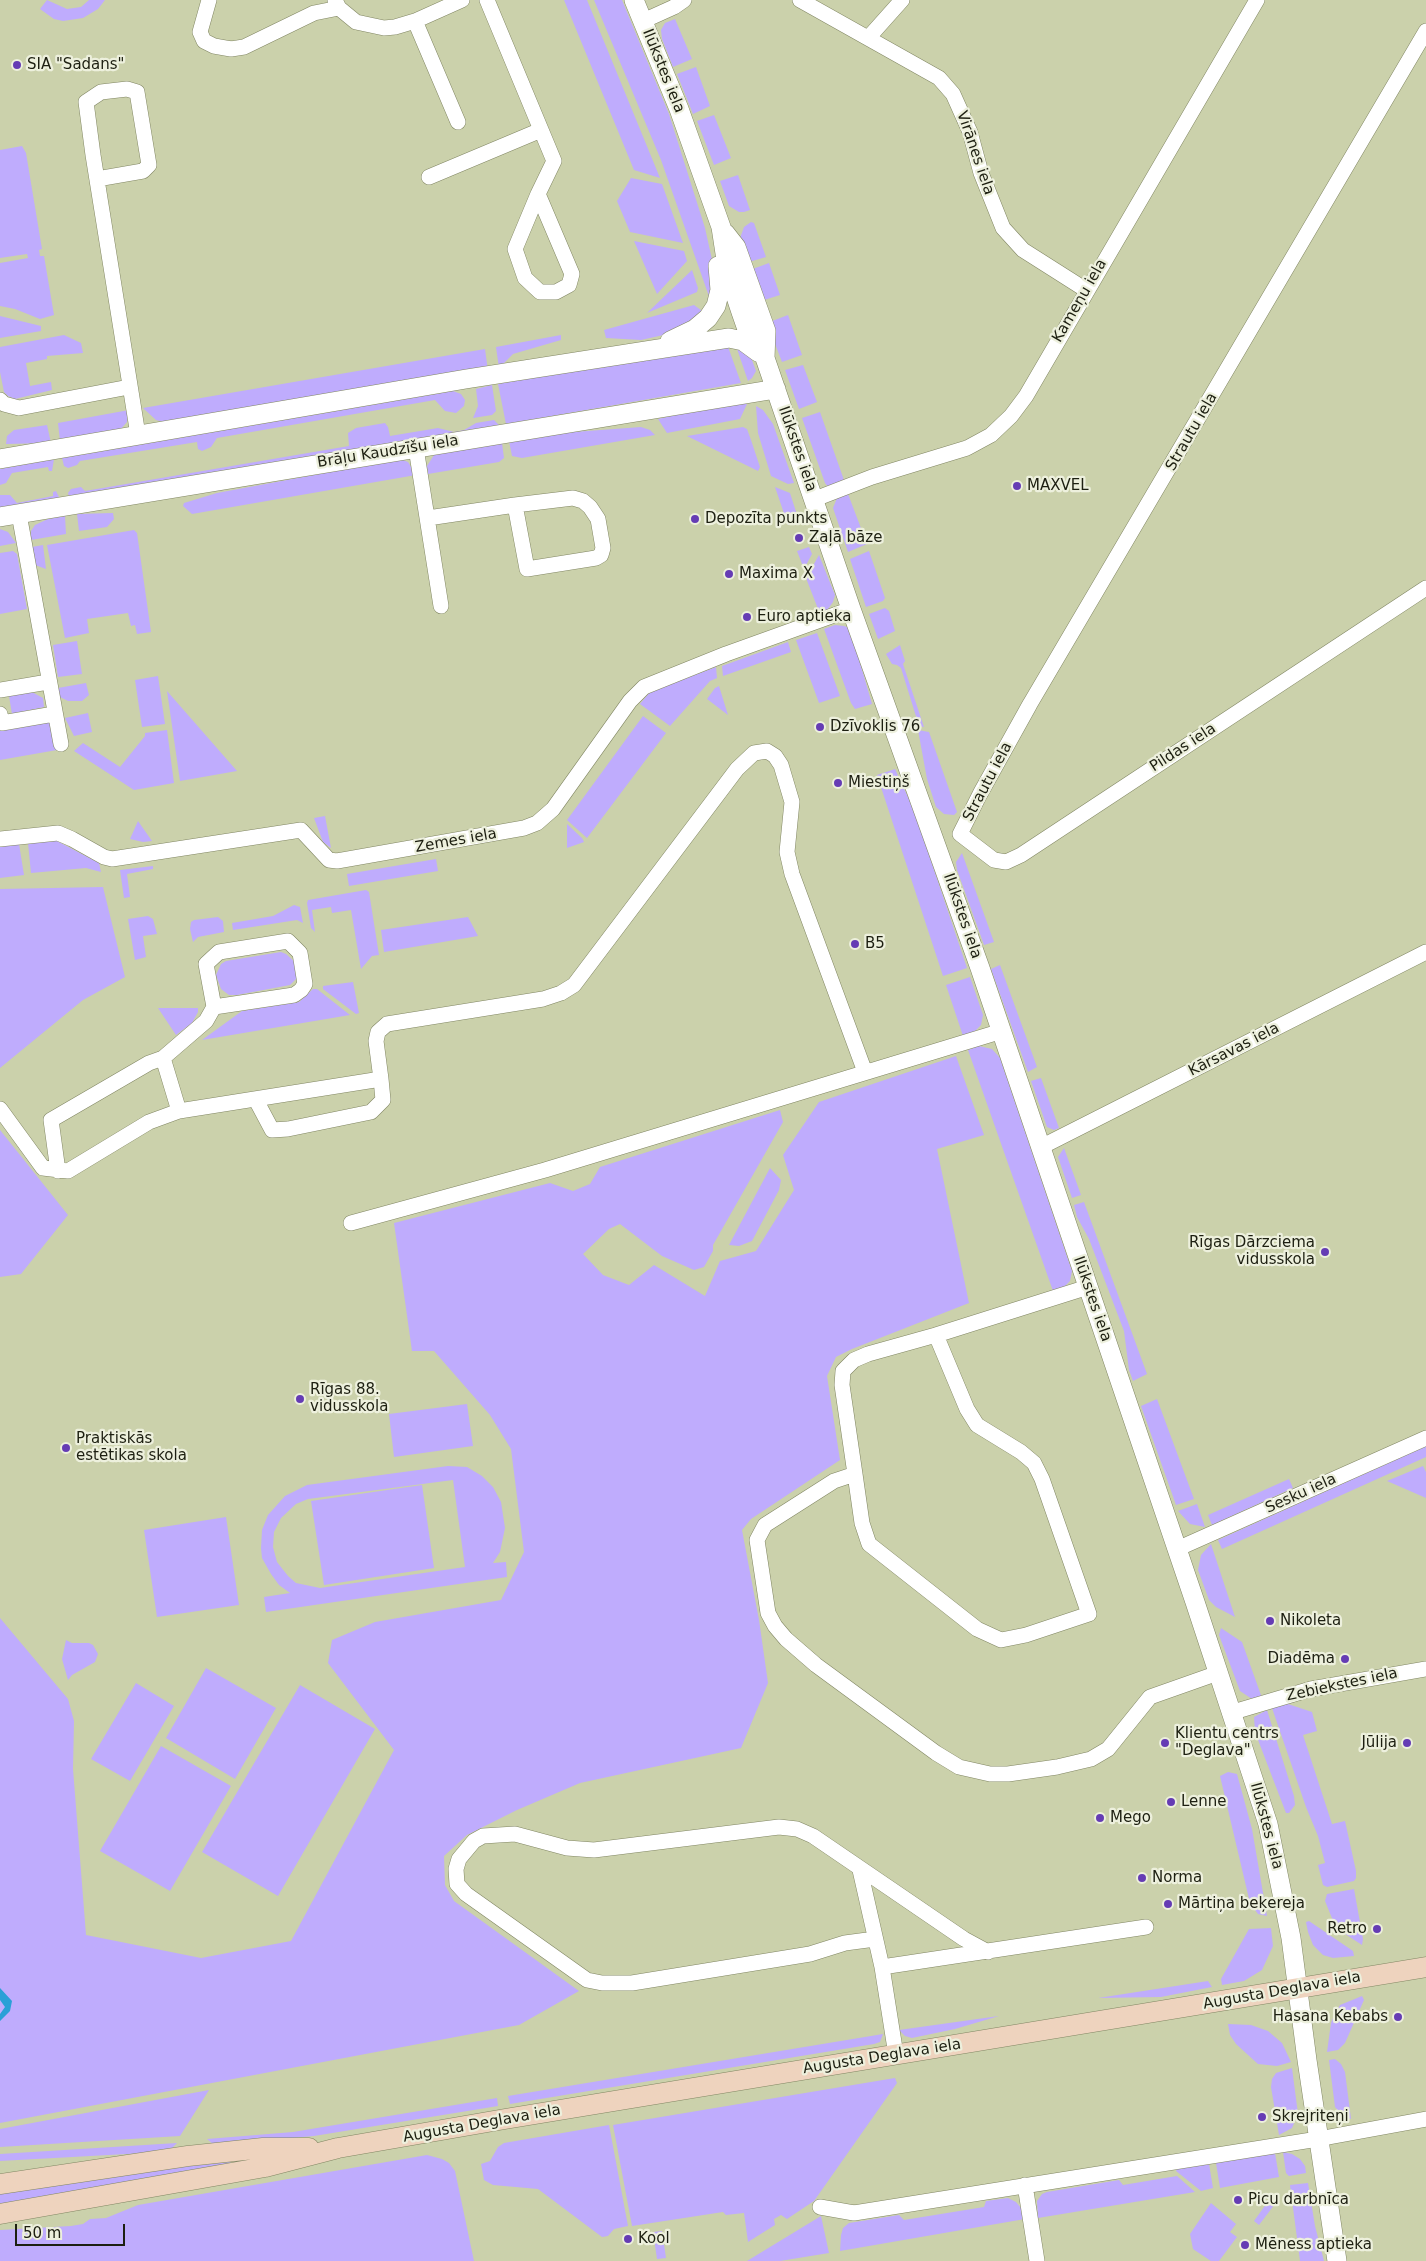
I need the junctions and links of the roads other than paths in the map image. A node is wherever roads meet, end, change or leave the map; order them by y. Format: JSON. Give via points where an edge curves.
{"nodes":[{"id":1,"x":208,"y":0,"type":"edge"},
{"id":2,"x":462,"y":0,"type":"edge"},
{"id":3,"x":487,"y":0,"type":"edge"},
{"id":4,"x":634,"y":0,"type":"edge"},
{"id":5,"x":684,"y":0,"type":"edge"},
{"id":6,"x":800,"y":0,"type":"edge"},
{"id":7,"x":902,"y":0,"type":"edge"},
{"id":8,"x":1258,"y":0,"type":"edge"},
{"id":9,"x":337,"y":4,"type":"edge"},
{"id":10,"x":415,"y":21,"type":"junction"},
{"id":11,"x":643,"y":21,"type":"junction"},
{"id":12,"x":1426,"y":31,"type":"edge"},
{"id":13,"x":869,"y":37,"type":"junction"},
{"id":14,"x":458,"y":122,"type":"dead end"},
{"id":15,"x":541,"y":130,"type":"junction"},
{"id":16,"x":429,"y":177,"type":"dead end"},
{"id":17,"x":97,"y":179,"type":"junction"},
{"id":18,"x":538,"y":194,"type":"junction"},
{"id":19,"x":721,"y":227,"type":"junction"},
{"id":20,"x":1086,"y":290,"type":"junction"},
{"id":21,"x":650,"y":349,"type":"junction"},
{"id":22,"x":765,"y":358,"type":"junction"},
{"id":23,"x":129,"y":387,"type":"junction"},
{"id":24,"x":776,"y":389,"type":"junction"},
{"id":25,"x":0,"y":400,"type":"edge"},
{"id":26,"x":138,"y":435,"type":"junction"},
{"id":27,"x":416,"y":448,"type":"junction"},
{"id":28,"x":0,"y":459,"type":"edge"},
{"id":29,"x":815,"y":499,"type":"junction"},
{"id":30,"x":515,"y":505,"type":"junction"},
{"id":31,"x":19,"y":514,"type":"junction"},
{"id":32,"x":0,"y":517,"type":"edge"},
{"id":33,"x":428,"y":518,"type":"junction"},
{"id":34,"x":1426,"y":588,"type":"edge"},
{"id":35,"x":440,"y":606,"type":"dead end"},
{"id":36,"x":852,"y":609,"type":"junction"},
{"id":37,"x":48,"y":682,"type":"junction"},
{"id":38,"x":0,"y":690,"type":"edge"},
{"id":39,"x":0,"y":714,"type":"edge"},
{"id":40,"x":54,"y":714,"type":"junction"},
{"id":41,"x":61,"y":744,"type":"dead end"},
{"id":42,"x":960,"y":834,"type":"junction"},
{"id":43,"x":0,"y":839,"type":"edge"},
{"id":44,"x":936,"y":843,"type":"junction"},
{"id":45,"x":1426,"y":952,"type":"edge"},
{"id":46,"x":214,"y":1008,"type":"junction"},
{"id":47,"x":1002,"y":1031,"type":"junction"},
{"id":48,"x":163,"y":1058,"type":"junction"},
{"id":49,"x":865,"y":1072,"type":"junction"},
{"id":50,"x":381,"y":1079,"type":"junction"},
{"id":51,"x":256,"y":1100,"type":"junction"},
{"id":52,"x":0,"y":1109,"type":"edge"},
{"id":53,"x":179,"y":1112,"type":"junction"},
{"id":54,"x":1041,"y":1147,"type":"junction"},
{"id":55,"x":58,"y":1171,"type":"junction"},
{"id":56,"x":351,"y":1223,"type":"dead end"},
{"id":57,"x":1088,"y":1287,"type":"junction"},
{"id":58,"x":936,"y":1335,"type":"junction"},
{"id":59,"x":1426,"y":1438,"type":"edge"},
{"id":60,"x":855,"y":1474,"type":"junction"},
{"id":61,"x":1177,"y":1549,"type":"junction"},
{"id":62,"x":1426,"y":1669,"type":"edge"},
{"id":63,"x":1218,"y":1674,"type":"junction"},
{"id":64,"x":1230,"y":1713,"type":"junction"},
{"id":65,"x":860,"y":1870,"type":"junction"},
{"id":66,"x":1146,"y":1927,"type":"dead end"},
{"id":67,"x":876,"y":1939,"type":"junction"},
{"id":68,"x":988,"y":1952,"type":"junction"},
{"id":69,"x":882,"y":1967,"type":"junction"},
{"id":70,"x":1426,"y":1967,"type":"edge"},
{"id":71,"x":1297,"y":1989,"type":"junction"},
{"id":72,"x":896,"y":2055,"type":"junction"},
{"id":73,"x":1426,"y":2119,"type":"edge"},
{"id":74,"x":1318,"y":2138,"type":"junction"},
{"id":75,"x":338,"y":2148,"type":"junction"},
{"id":76,"x":0,"y":2184,"type":"edge"},
{"id":77,"x":1025,"y":2185,"type":"junction"},
{"id":78,"x":820,"y":2207,"type":"dead end"},
{"id":79,"x":0,"y":2214,"type":"edge"},
{"id":80,"x":1037,"y":2261,"type":"edge"},
{"id":81,"x":1337,"y":2261,"type":"edge"}],
"edges":[{"from":1,"to":9,"type":"street","via":[[200,32],[204,41],[231,49],[244,47]]},
{"from":2,"to":10,"type":"street"},
{"from":3,"to":15,"type":"street"},
{"from":4,"to":11,"type":"street","name":"Ilūkstes iela"},
{"from":5,"to":11,"type":"street"},
{"from":6,"to":13,"type":"street","name":"Virānes iela"},
{"from":7,"to":13,"type":"street"},
{"from":8,"to":20,"type":"street","name":"Kameņu iela"},
{"from":9,"to":10,"type":"street","via":[[356,22],[368,26],[395,27]]},
{"from":10,"to":14,"type":"street"},
{"from":11,"to":19,"type":"street","name":"Ilūkstes iela","via":[[679,108]]},
{"from":12,"to":42,"type":"street","name":"Strautu iela","via":[[1030,704]]},
{"from":13,"to":20,"type":"street","name":"Virānes iela","via":[[932,73],[953,94],[970,132],[981,173],[1003,228],[1023,250]]},
{"from":15,"to":16,"type":"street"},
{"from":15,"to":18,"type":"street","via":[[554,161]]},
{"from":17,"to":17,"type":"street","via":[[86,102],[101,92],[127,89],[137,92],[149,165],[143,170]]},
{"from":17,"to":23,"type":"street"},
{"from":18,"to":18,"type":"street","via":[[515,249],[525,278],[540,292],[556,292],[569,285],[572,274]]},
{"from":19,"to":21,"type":"street","via":[[717,256],[720,290],[716,306],[695,329]]},
{"from":19,"to":22,"type":"street","name":"Ilūkstes iela","via":[[728,273],[739,307],[749,335]]},
{"from":20,"to":29,"type":"street","name":"Kameņu iela","via":[[1020,406],[991,435],[967,448],[872,477]]},
{"from":21,"to":22,"type":"street","via":[[729,338],[743,341]]},
{"from":21,"to":26,"type":"street"},
{"from":22,"to":24,"type":"street","name":"Ilūkstes iela"},
{"from":23,"to":25,"type":"street","via":[[19,408]]},
{"from":23,"to":26,"type":"street"},
{"from":24,"to":27,"type":"street","name":"Brāļu Kaudzīšu iela"},
{"from":24,"to":29,"type":"street","name":"Ilūkstes iela"},
{"from":26,"to":28,"type":"street"},
{"from":27,"to":31,"type":"street","name":"Brāļu Kaudzīšu iela"},
{"from":27,"to":33,"type":"street"},
{"from":29,"to":36,"type":"street","name":"Ilūkstes iela"},
{"from":30,"to":30,"type":"street","via":[[573,498],[583,501],[598,519],[603,548],[601,555],[527,569]]},
{"from":30,"to":33,"type":"street"},
{"from":31,"to":32,"type":"street","name":"Brāļu Kaudzīšu iela"},
{"from":31,"to":37,"type":"street"},
{"from":33,"to":35,"type":"street"},
{"from":34,"to":42,"type":"street","name":"Pildas iela","via":[[1021,856],[1006,862],[994,860]]},
{"from":36,"to":43,"type":"street","name":"Zemes iela","via":[[644,687],[553,810],[537,823],[524,828],[337,861],[329,860],[301,830],[112,859],[58,833]]},
{"from":36,"to":44,"type":"street","name":"Ilūkstes iela"},
{"from":37,"to":38,"type":"street"},
{"from":37,"to":40,"type":"street"},
{"from":39,"to":40,"type":"street","via":[[2,723]]},
{"from":40,"to":41,"type":"street"},
{"from":42,"to":44,"type":"street"},
{"from":44,"to":47,"type":"street","name":"Ilūkstes iela"},
{"from":45,"to":54,"type":"street","name":"Kārsavas iela"},
{"from":46,"to":46,"type":"street","via":[[294,995],[305,984],[300,953],[288,941],[219,952],[206,964]]},
{"from":46,"to":48,"type":"street","via":[[206,1021]]},
{"from":47,"to":49,"type":"street"},
{"from":47,"to":54,"type":"street","name":"Ilūkstes iela"},
{"from":48,"to":53,"type":"street"},
{"from":48,"to":55,"type":"street","via":[[51,1120]]},
{"from":49,"to":50,"type":"street","via":[[792,874],[787,852],[792,802],[781,765],[767,751],[754,753],[737,769],[574,985],[543,999],[388,1024],[378,1032],[376,1041]]},
{"from":49,"to":56,"type":"street","via":[[554,1168]]},
{"from":50,"to":51,"type":"street"},
{"from":50,"to":51,"type":"street","via":[[384,1100],[371,1112],[288,1129],[272,1130]]},
{"from":51,"to":53,"type":"street"},
{"from":52,"to":55,"type":"street","via":[[43,1168]]},
{"from":53,"to":55,"type":"street","via":[[149,1122],[68,1171]]},
{"from":54,"to":57,"type":"street","name":"Ilūkstes iela"},
{"from":57,"to":58,"type":"street"},
{"from":57,"to":61,"type":"street","name":"Ilūkstes iela"},
{"from":58,"to":60,"type":"street","via":[[868,1354],[854,1360],[843,1371],[842,1385]]},
{"from":58,"to":60,"type":"street","via":[[977,1425],[1034,1462],[1088,1614],[1001,1640],[977,1629],[869,1544],[862,1523]]},
{"from":59,"to":61,"type":"street","name":"Sesku iela"},
{"from":60,"to":63,"type":"street","via":[[834,1481],[765,1525],[757,1540],[768,1613],[786,1639],[816,1665],[936,1754],[959,1767],[990,1774],[1008,1774],[1091,1759],[1108,1749],[1150,1697]]},
{"from":61,"to":63,"type":"street","name":"Ilūkstes iela"},
{"from":62,"to":64,"type":"street","name":"Zebiekstes iela","via":[[1311,1688]]},
{"from":63,"to":64,"type":"street","name":"Ilūkstes iela"},
{"from":64,"to":71,"type":"street","name":"Ilūkstes iela","via":[[1268,1824],[1288,1918]]},
{"from":65,"to":67,"type":"street"},
{"from":65,"to":67,"type":"street","via":[[813,1836],[779,1827],[594,1850],[567,1848],[515,1834],[483,1836],[474,1841],[459,1859],[456,1869],[457,1884],[466,1894],[576,1973],[587,1980],[602,1983],[660,1979],[810,1954],[845,1943]]},
{"from":65,"to":68,"type":"street"},
{"from":66,"to":68,"type":"street"},
{"from":67,"to":69,"type":"street"},
{"from":68,"to":69,"type":"street"},
{"from":69,"to":72,"type":"street"},
{"from":70,"to":71,"type":"main road","name":"Augusta Deglava iela"},
{"from":71,"to":72,"type":"main road","name":"Augusta Deglava iela"},
{"from":71,"to":74,"type":"street","name":"Ilūkstes iela"},
{"from":72,"to":75,"type":"main road","name":"Augusta Deglava iela"},
{"from":73,"to":74,"type":"street"},
{"from":74,"to":77,"type":"street"},
{"from":74,"to":81,"type":"street","name":"Ilūkstes iela"},
{"from":75,"to":76,"type":"main road","name":"Augusta Deglava iela","via":[[263,2148]]},
{"from":75,"to":79,"type":"main road","name":"Augusta Deglava iela","via":[[265,2167]]},
{"from":77,"to":78,"type":"street","via":[[854,2213]]},
{"from":77,"to":80,"type":"street"}]}
